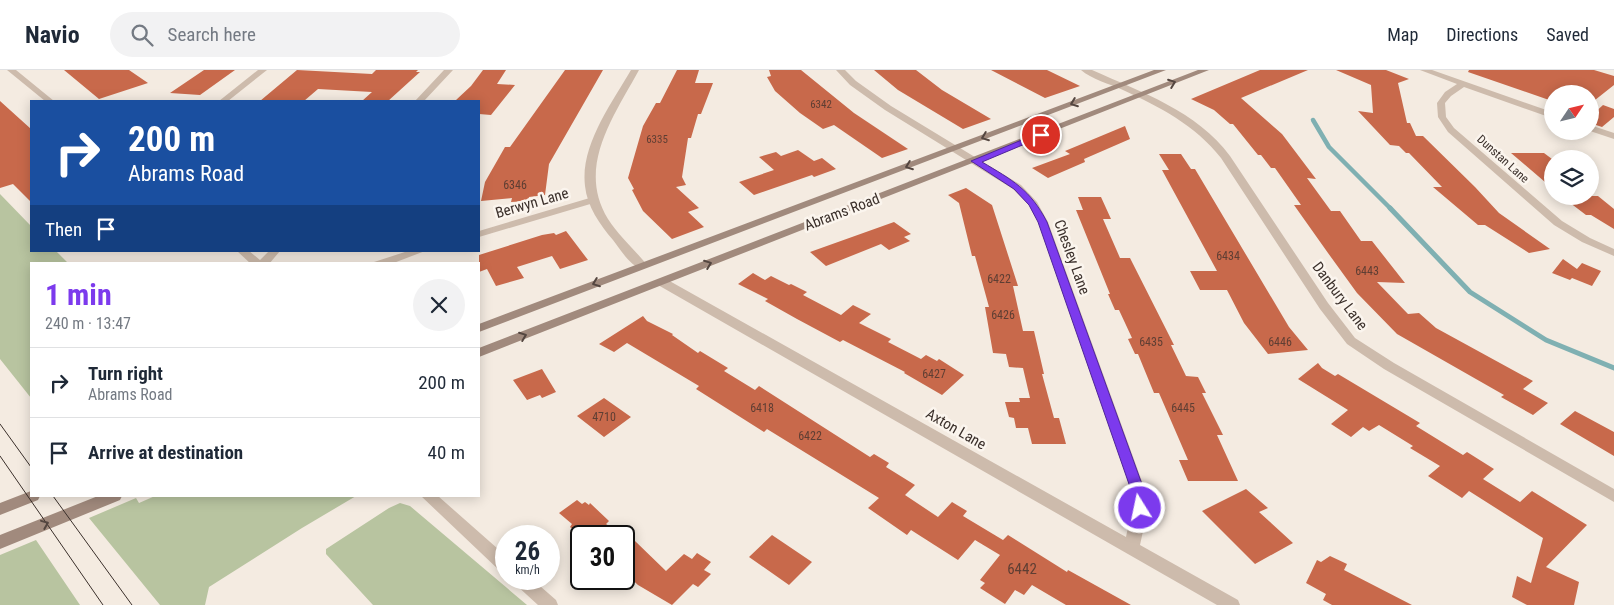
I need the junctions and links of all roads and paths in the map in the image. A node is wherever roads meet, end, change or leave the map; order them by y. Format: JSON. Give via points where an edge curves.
{"nodes":[{"id":1,"x":11,"y":70,"type":"edge"},
{"id":2,"x":263,"y":70,"type":"edge"},
{"id":3,"x":449,"y":70,"type":"edge"},
{"id":4,"x":635,"y":70,"type":"edge"},
{"id":5,"x":840,"y":70,"type":"edge"},
{"id":6,"x":1085,"y":70,"type":"edge"},
{"id":7,"x":1162,"y":70,"type":"edge"},
{"id":8,"x":1205,"y":70,"type":"edge"},
{"id":9,"x":1424,"y":70,"type":"edge"},
{"id":10,"x":1463,"y":84,"type":"junction"},
{"id":11,"x":1119,"y":86,"type":"junction"},
{"id":12,"x":1140,"y":96,"type":"junction"},
{"id":13,"x":49,"y":100,"type":"edge"},
{"id":14,"x":224,"y":100,"type":"edge"},
{"id":15,"x":420,"y":100,"type":"edge"},
{"id":16,"x":1544,"y":112,"type":"edge"},
{"id":17,"x":1599,"y":131,"type":"edge"},
{"id":18,"x":1614,"y":136,"type":"edge"},
{"id":19,"x":955,"y":148,"type":"junction"},
{"id":20,"x":975,"y":161,"type":"junction"},
{"id":21,"x":593,"y":200,"type":"junction"},
{"id":22,"x":480,"y":234,"type":"edge"},
{"id":23,"x":243,"y":252,"type":"edge"},
{"id":24,"x":275,"y":252,"type":"edge"},
{"id":25,"x":417,"y":252,"type":"edge"},
{"id":26,"x":1614,"y":253,"type":"edge"},
{"id":27,"x":256,"y":262,"type":"edge"},
{"id":28,"x":265,"y":262,"type":"edge"},
{"id":29,"x":384,"y":262,"type":"edge"},
{"id":30,"x":642,"y":266,"type":"junction"},
{"id":31,"x":662,"y":282,"type":"junction"},
{"id":32,"x":480,"y":328,"type":"edge"},
{"id":33,"x":480,"y":353,"type":"edge"},
{"id":34,"x":1614,"y":496,"type":"edge"},
{"id":35,"x":30,"y":497,"type":"edge"},
{"id":36,"x":112,"y":497,"type":"edge"},
{"id":37,"x":429,"y":497,"type":"edge"},
{"id":38,"x":0,"y":509,"type":"edge"},
{"id":39,"x":0,"y":542,"type":"edge"},
{"id":40,"x":1131,"y":548,"type":"junction"},
{"id":41,"x":495,"y":556,"type":"edge"},
{"id":42,"x":533,"y":590,"type":"edge"},
{"id":43,"x":550,"y":605,"type":"edge"},
{"id":44,"x":1232,"y":605,"type":"edge"}],
"edges":[{"from":1,"to":13,"type":"street"},
{"from":2,"to":14,"type":"street"},
{"from":3,"to":15,"type":"street"},
{"from":4,"to":21,"type":"street","via":[[599,137],[589,172]]},
{"from":5,"to":19,"type":"street","name":"Chesley Lane","via":[[870,96]]},
{"from":6,"to":11,"type":"street","name":"Danbury Lane"},
{"from":7,"to":11,"type":"main road","name":"Abrams Road"},
{"from":12,"to":8,"type":"main road","name":"Abrams Road","one_way":true},
{"from":9,"to":10,"type":"street"},
{"from":10,"to":16,"type":"street"},
{"from":10,"to":26,"type":"street","name":"Dunstan Lane","via":[[1441,103],[1442,117],[1451,130],[1558,223]]},
{"from":11,"to":12,"type":"street","name":"Danbury Lane"},
{"from":11,"to":19,"type":"main road","name":"Abrams Road","one_way":true},
{"from":12,"to":20,"type":"main road","name":"Abrams Road"},
{"from":12,"to":34,"type":"street","name":"Danbury Lane","via":[[1190,122],[1209,137],[1351,341]]},
{"from":17,"to":18,"type":"street"},
{"from":19,"to":20,"type":"street","name":"Chesley Lane"},
{"from":19,"to":30,"type":"main road","name":"Abrams Road","one_way":true},
{"from":31,"to":20,"type":"main road","name":"Abrams Road","one_way":true},
{"from":20,"to":40,"type":"street","name":"Chesley Lane","via":[[1017,187],[1034,204],[1042,222],[1137,487],[1140,508]]},
{"from":21,"to":22,"type":"street","name":"Berwyn Lane"},
{"from":21,"to":30,"type":"street","via":[[606,223]]},
{"from":23,"to":27,"type":"street"},
{"from":24,"to":28,"type":"street"},
{"from":25,"to":29,"type":"street"},
{"from":30,"to":31,"type":"main road"},
{"from":30,"to":32,"type":"main road","name":"Abrams Road","one_way":true},
{"from":33,"to":31,"type":"main road","name":"Abrams Road","one_way":true},
{"from":31,"to":40,"type":"street","name":"Axton Lane"},
{"from":35,"to":38,"type":"main road"},
{"from":39,"to":36,"type":"main road","one_way":true},
{"from":37,"to":41,"type":"street"},
{"from":40,"to":44,"type":"street","name":"Axton Lane"},
{"from":42,"to":43,"type":"street"}]}
